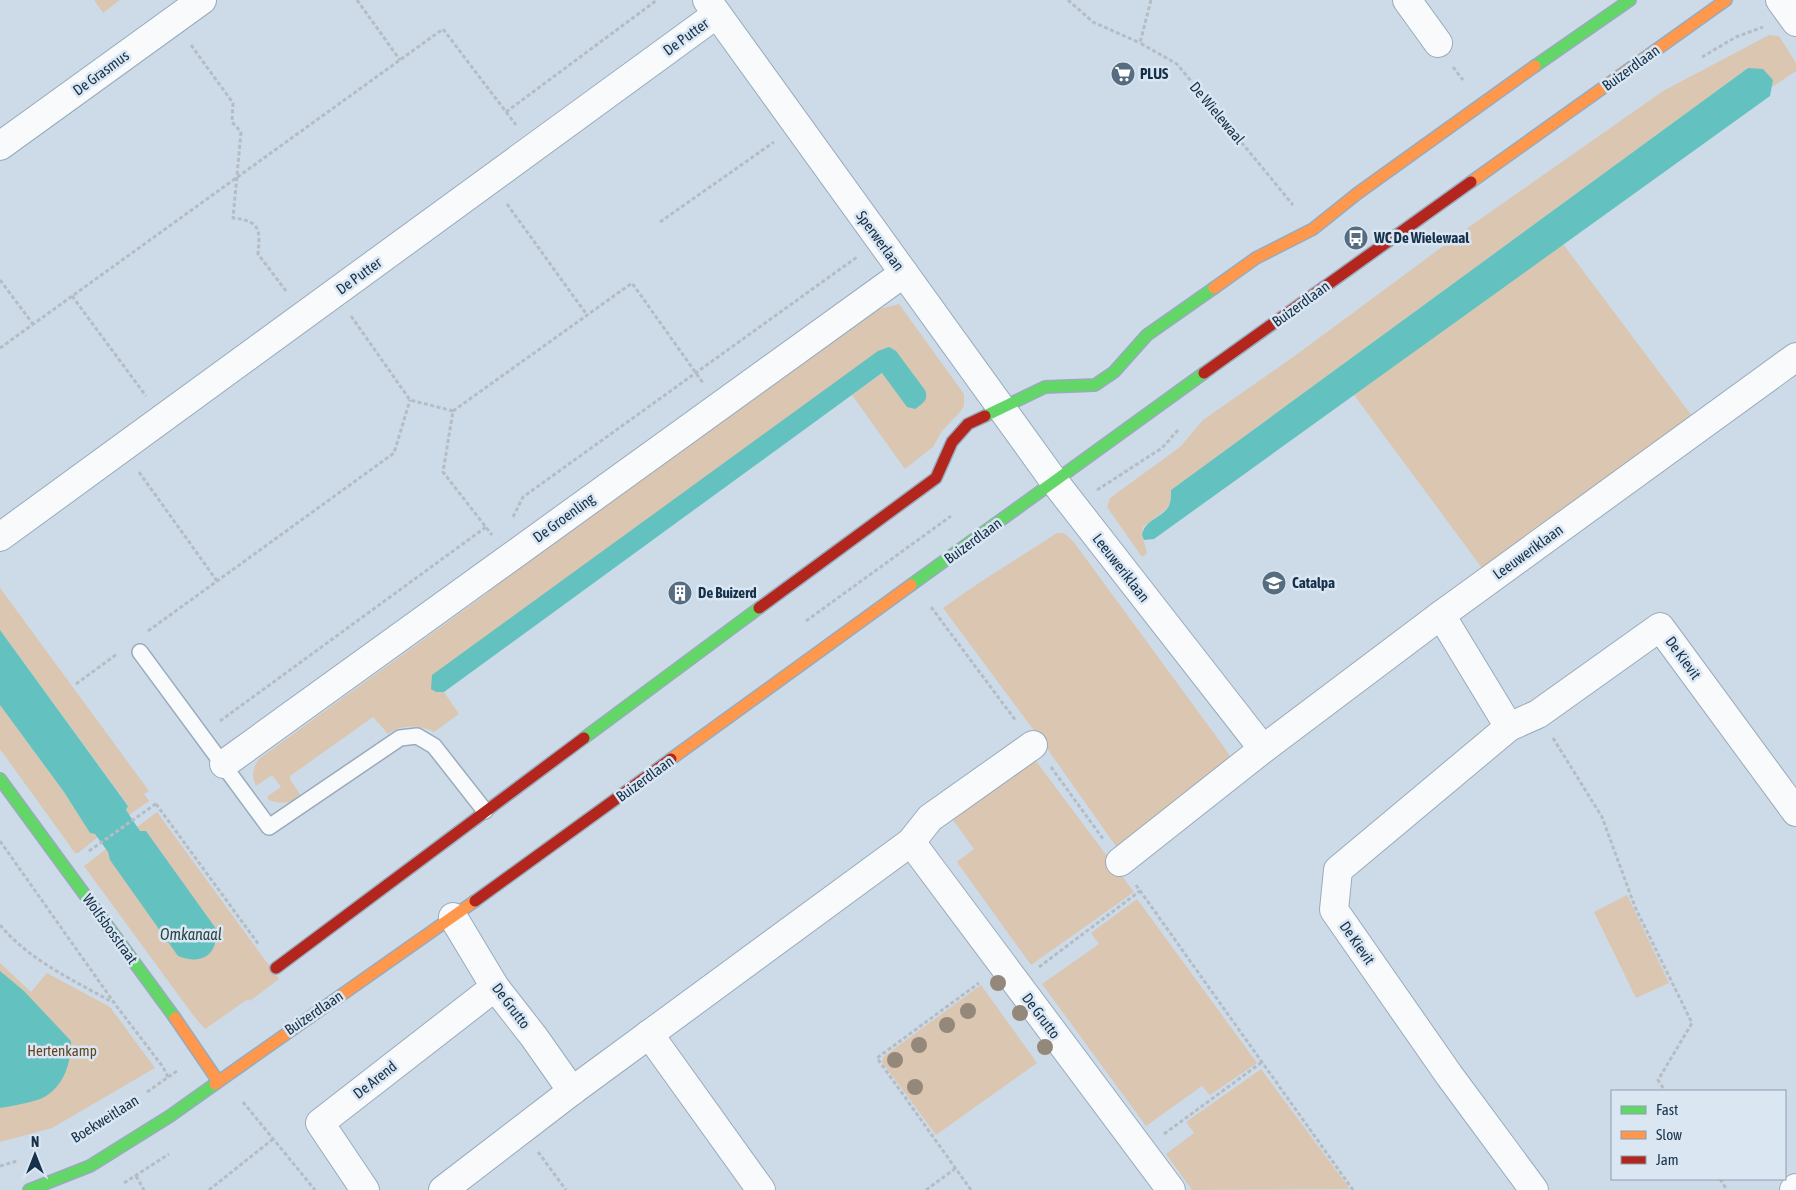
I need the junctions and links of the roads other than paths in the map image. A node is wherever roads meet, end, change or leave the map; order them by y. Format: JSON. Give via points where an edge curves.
{"nodes":[{"id":1,"x":202,"y":0,"type":"edge"},
{"id":2,"x":1407,"y":0,"type":"edge"},
{"id":3,"x":1630,"y":0,"type":"edge"},
{"id":4,"x":1726,"y":0,"type":"edge"},
{"id":5,"x":1780,"y":0,"type":"edge"},
{"id":6,"x":712,"y":7,"type":"edge"},
{"id":7,"x":1796,"y":22,"type":"edge"},
{"id":8,"x":1438,"y":43,"type":"dead end"},
{"id":9,"x":0,"y":146,"type":"edge"},
{"id":10,"x":904,"y":273,"type":"junction"},
{"id":11,"x":1796,"y":357,"type":"edge"},
{"id":12,"x":1000,"y":408,"type":"junction"},
{"id":13,"x":1054,"y":481,"type":"junction"},
{"id":14,"x":0,"y":537,"type":"edge"},
{"id":15,"x":1441,"y":615,"type":"junction"},
{"id":16,"x":140,"y":652,"type":"dead end"},
{"id":17,"x":1509,"y":727,"type":"junction"},
{"id":18,"x":1034,"y":744,"type":"road end"},
{"id":19,"x":1263,"y":749,"type":"junction"},
{"id":20,"x":224,"y":764,"type":"junction"},
{"id":21,"x":0,"y":779,"type":"edge"},
{"id":22,"x":485,"y":811,"type":"junction"},
{"id":23,"x":1796,"y":812,"type":"edge"},
{"id":24,"x":911,"y":842,"type":"junction"},
{"id":25,"x":1120,"y":862,"type":"road end"},
{"id":26,"x":454,"y":917,"type":"junction"},
{"id":27,"x":276,"y":968,"type":"road end"},
{"id":28,"x":496,"y":987,"type":"junction"},
{"id":29,"x":649,"y":1034,"type":"junction"},
{"id":30,"x":218,"y":1080,"type":"junction"},
{"id":31,"x":572,"y":1091,"type":"junction"},
{"id":32,"x":29,"y":1190,"type":"edge"},
{"id":33,"x":365,"y":1190,"type":"edge"},
{"id":34,"x":443,"y":1190,"type":"edge"},
{"id":35,"x":761,"y":1190,"type":"edge"},
{"id":36,"x":1171,"y":1190,"type":"edge"},
{"id":37,"x":1534,"y":1190,"type":"edge"}],
"edges":[{"from":1,"to":9,"type":"street","name":"De Grasmus"},
{"from":2,"to":8,"type":"street"},
{"from":3,"to":12,"type":"street","via":[[1313,229],[1256,258],[1147,335],[1114,372],[1095,385],[1045,387]]},
{"from":4,"to":13,"type":"street","name":"Buizerdlaan"},
{"from":5,"to":7,"type":"street"},
{"from":6,"to":10,"type":"street","name":"Sperwerlaan"},
{"from":6,"to":14,"type":"street","name":"De Putter","via":[[534,148]]},
{"from":10,"to":12,"type":"street","name":"Sperwerlaan"},
{"from":10,"to":20,"type":"street","name":"De Groenling","via":[[719,406],[504,551]]},
{"from":11,"to":15,"type":"street","name":"Leeuweriklaan"},
{"from":12,"to":13,"type":"street","name":"Sperwerlaan"},
{"from":12,"to":22,"type":"street","via":[[968,424],[952,442],[936,478]]},
{"from":13,"to":19,"type":"street","name":"Leeuweriklaan"},
{"from":13,"to":26,"type":"street","name":"Buizerdlaan"},
{"from":15,"to":17,"type":"street"},
{"from":15,"to":19,"type":"street","name":"Leeuweriklaan"},
{"from":16,"to":20,"type":"lane"},
{"from":17,"to":23,"type":"street","name":"De Kievit","via":[[1538,714],[1660,627]]},
{"from":17,"to":37,"type":"street","name":"De Kievit","via":[[1338,870],[1334,910]]},
{"from":18,"to":24,"type":"street","via":[[930,818]]},
{"from":19,"to":25,"type":"street","name":"Leeuweriklaan"},
{"from":20,"to":22,"type":"lane","via":[[269,827],[400,738],[417,736],[434,746]]},
{"from":21,"to":30,"type":"street","name":"Wolfsbosstraat"},
{"from":22,"to":27,"type":"street"},
{"from":24,"to":29,"type":"street"},
{"from":24,"to":36,"type":"street","name":"De Grutto"},
{"from":26,"to":28,"type":"street","name":"De Grutto"},
{"from":26,"to":30,"type":"street","name":"Buizerdlaan"},
{"from":28,"to":31,"type":"street","name":"De Grutto"},
{"from":28,"to":33,"type":"street","name":"De Arend","via":[[320,1123]]},
{"from":29,"to":31,"type":"street"},
{"from":29,"to":35,"type":"street"},
{"from":30,"to":32,"type":"street","via":[[108,1156]]},
{"from":31,"to":34,"type":"street"}]}
